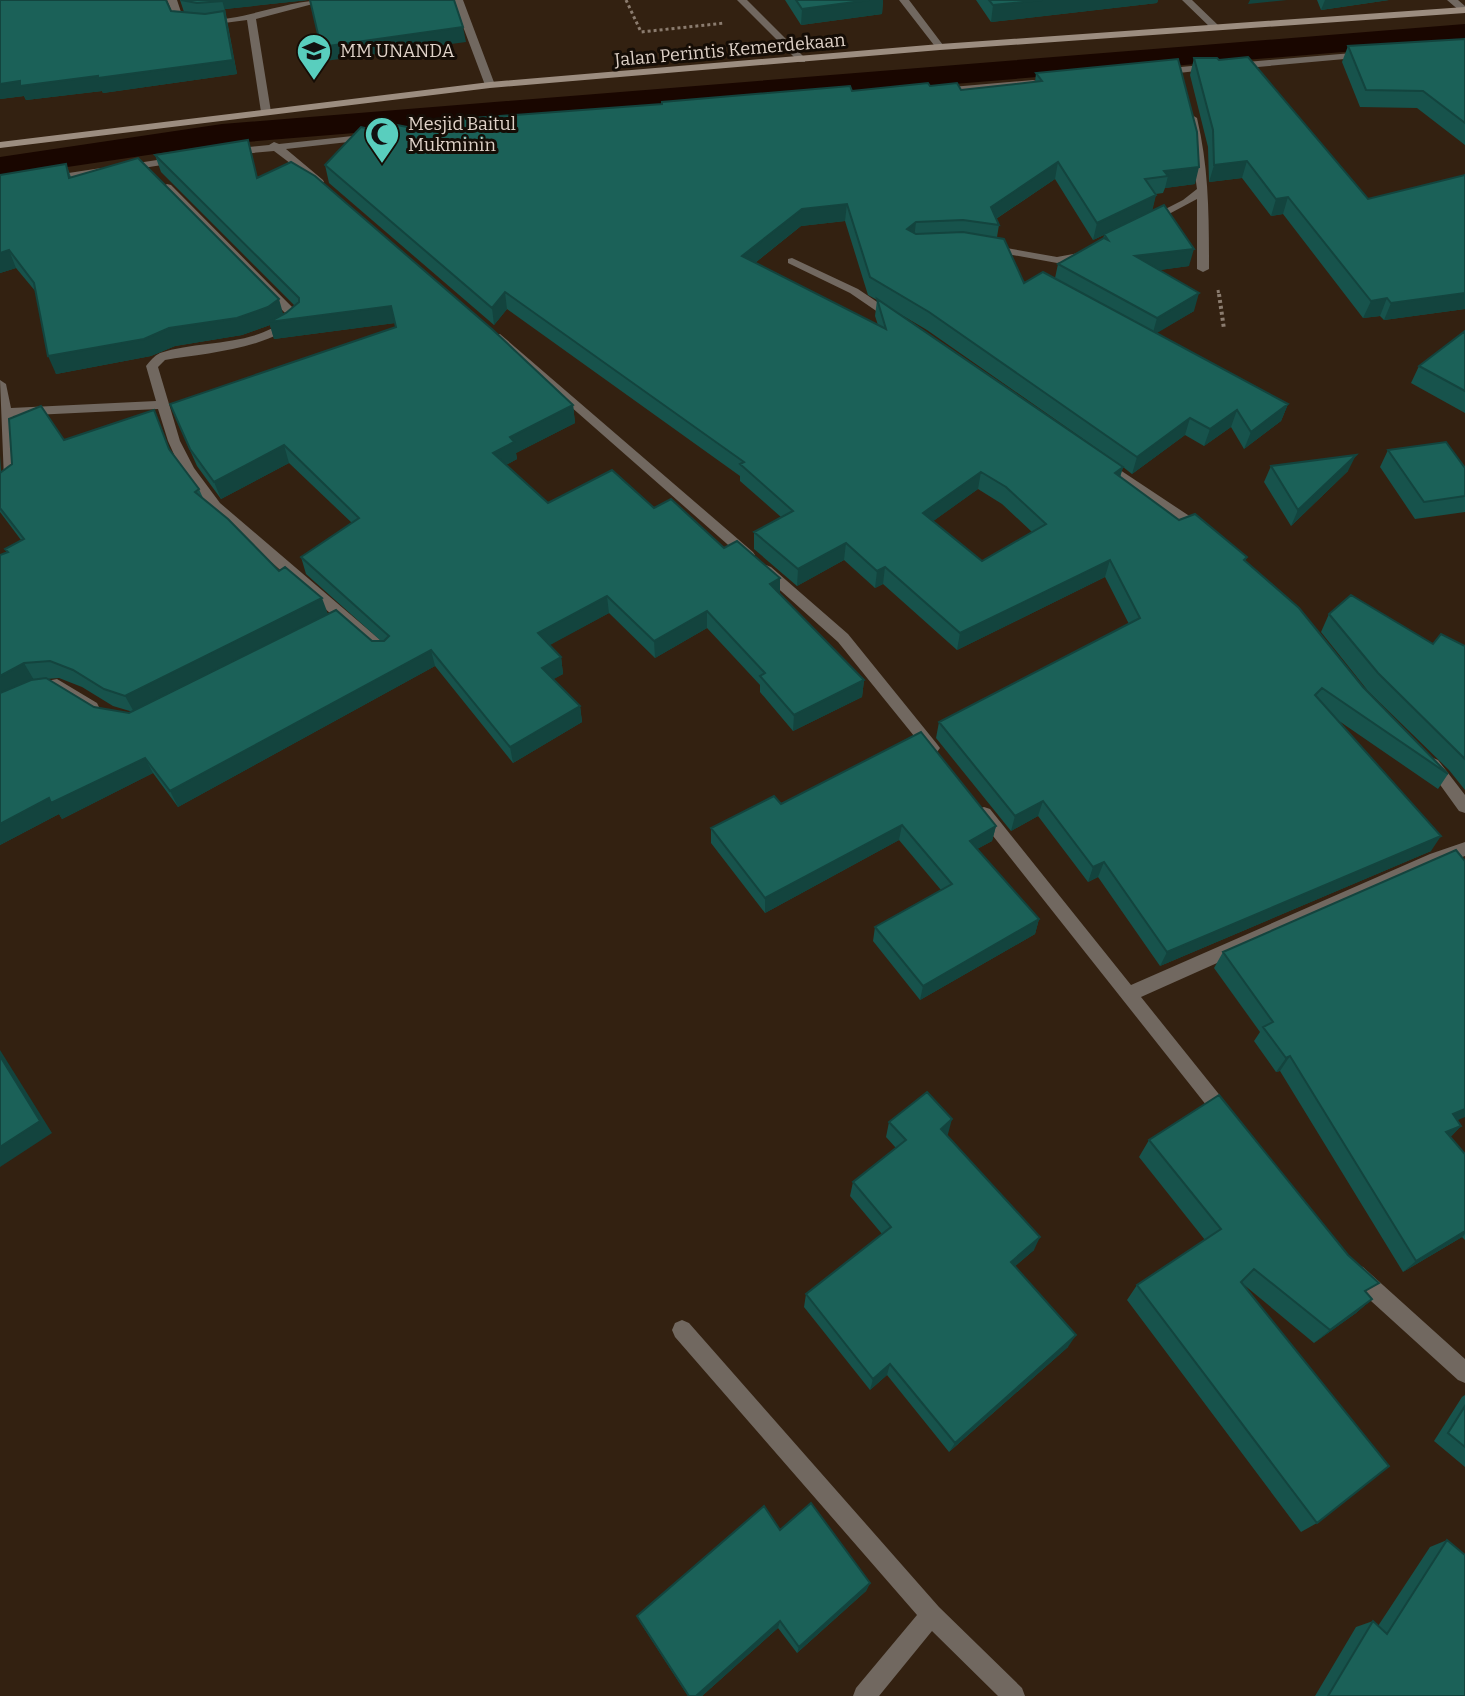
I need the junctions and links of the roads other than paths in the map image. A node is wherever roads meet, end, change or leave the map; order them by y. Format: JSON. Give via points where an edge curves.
{"nodes":[{"id":1,"x":172,"y":0,"type":"edge"},
{"id":2,"x":323,"y":0,"type":"edge"},
{"id":3,"x":458,"y":0,"type":"edge"},
{"id":4,"x":742,"y":0,"type":"edge"},
{"id":5,"x":904,"y":0,"type":"edge"},
{"id":6,"x":1187,"y":0,"type":"edge"},
{"id":7,"x":1452,"y":0,"type":"edge"},
{"id":8,"x":1465,"y":10,"type":"edge"},
{"id":9,"x":251,"y":17,"type":"junction"},
{"id":10,"x":1216,"y":28,"type":"junction"},
{"id":11,"x":940,"y":47,"type":"junction"},
{"id":12,"x":1370,"y":55,"type":"edge"},
{"id":13,"x":802,"y":60,"type":"junction"},
{"id":14,"x":1180,"y":70,"type":"junction"},
{"id":15,"x":1149,"y":73,"type":"edge"},
{"id":16,"x":1038,"y":82,"type":"edge"},
{"id":17,"x":1183,"y":82,"type":"edge"},
{"id":18,"x":490,"y":85,"type":"junction"},
{"id":19,"x":928,"y":92,"type":"edge"},
{"id":20,"x":1190,"y":107,"type":"edge"},
{"id":21,"x":266,"y":112,"type":"junction"},
{"id":22,"x":382,"y":137,"type":"edge"},
{"id":23,"x":0,"y":145,"type":"edge"},
{"id":24,"x":274,"y":145,"type":"junction"},
{"id":25,"x":217,"y":154,"type":"edge"},
{"id":26,"x":188,"y":158,"type":"edge"},
{"id":27,"x":144,"y":165,"type":"junction"},
{"id":28,"x":43,"y":180,"type":"edge"},
{"id":29,"x":1203,"y":189,"type":"junction"},
{"id":30,"x":334,"y":195,"type":"edge"},
{"id":31,"x":1138,"y":226,"type":"edge"},
{"id":32,"x":975,"y":245,"type":"edge"},
{"id":33,"x":1096,"y":248,"type":"edge"},
{"id":34,"x":1057,"y":260,"type":"junction"},
{"id":35,"x":792,"y":261,"type":"dead end"},
{"id":36,"x":1203,"y":269,"type":"road end"},
{"id":37,"x":1043,"y":273,"type":"edge"},
{"id":38,"x":903,"y":323,"type":"edge"},
{"id":39,"x":484,"y":325,"type":"edge"},
{"id":40,"x":0,"y":384,"type":"edge"},
{"id":41,"x":162,"y":405,"type":"junction"},
{"id":42,"x":6,"y":412,"type":"junction"},
{"id":43,"x":1097,"y":459,"type":"edge"},
{"id":44,"x":0,"y":490,"type":"edge"},
{"id":45,"x":1212,"y":537,"type":"edge"},
{"id":46,"x":384,"y":651,"type":"edge"},
{"id":47,"x":33,"y":691,"type":"edge"},
{"id":48,"x":106,"y":717,"type":"edge"},
{"id":49,"x":1423,"y":753,"type":"edge"},
{"id":50,"x":940,"y":758,"type":"edge"},
{"id":51,"x":978,"y":806,"type":"edge"},
{"id":52,"x":1465,"y":807,"type":"edge"},
{"id":53,"x":1465,"y":849,"type":"edge"},
{"id":54,"x":1129,"y":994,"type":"junction"},
{"id":55,"x":1235,"y":1128,"type":"edge"},
{"id":56,"x":1342,"y":1261,"type":"edge"},
{"id":57,"x":682,"y":1330,"type":"dead end"},
{"id":58,"x":1465,"y":1373,"type":"edge"},
{"id":59,"x":931,"y":1615,"type":"junction"},
{"id":60,"x":864,"y":1696,"type":"edge"},
{"id":61,"x":1014,"y":1696,"type":"edge"}],
"edges":[{"from":1,"to":9,"type":"street","via":[[182,22]]},
{"from":2,"to":9,"type":"street"},
{"from":3,"to":18,"type":"street"},
{"from":4,"to":13,"type":"street"},
{"from":5,"to":11,"type":"street"},
{"from":6,"to":10,"type":"street"},
{"from":7,"to":8,"type":"street"},
{"from":8,"to":10,"type":"main road","name":"Jalan Perintis Kemerdekaan"},
{"from":9,"to":21,"type":"street"},
{"from":10,"to":11,"type":"main road","name":"Jalan Perintis Kemerdekaan"},
{"from":11,"to":13,"type":"main road","name":"Jalan Perintis Kemerdekaan"},
{"from":12,"to":14,"type":"street"},
{"from":13,"to":18,"type":"main road","name":"Jalan Perintis Kemerdekaan"},
{"from":14,"to":15,"type":"street"},
{"from":14,"to":17,"type":"street"},
{"from":16,"to":19,"type":"street"},
{"from":18,"to":21,"type":"main road","name":"Jalan Perintis Kemerdekaan"},
{"from":20,"to":29,"type":"street"},
{"from":21,"to":23,"type":"main road","name":"Jalan Perintis Kemerdekaan"},
{"from":22,"to":24,"type":"street"},
{"from":24,"to":25,"type":"street"},
{"from":24,"to":30,"type":"street"},
{"from":26,"to":27,"type":"street"},
{"from":27,"to":28,"type":"street"},
{"from":27,"to":41,"type":"street","via":[[296,317],[261,336],[157,359],[152,366]]},
{"from":29,"to":31,"type":"street"},
{"from":29,"to":36,"type":"street"},
{"from":32,"to":34,"type":"street"},
{"from":33,"to":34,"type":"street"},
{"from":34,"to":37,"type":"street"},
{"from":35,"to":38,"type":"street","via":[[854,291]]},
{"from":39,"to":50,"type":"street","via":[[843,638]]},
{"from":40,"to":42,"type":"street"},
{"from":41,"to":42,"type":"street"},
{"from":41,"to":46,"type":"street","via":[[188,470],[215,506],[337,620]]},
{"from":42,"to":44,"type":"street","via":[[11,481]]},
{"from":43,"to":45,"type":"street"},
{"from":47,"to":48,"type":"street","via":[[57,685]]},
{"from":49,"to":52,"type":"street"},
{"from":51,"to":54,"type":"street"},
{"from":53,"to":54,"type":"street","via":[[1432,858]]},
{"from":54,"to":55,"type":"street"},
{"from":56,"to":58,"type":"street"},
{"from":57,"to":59,"type":"street"},
{"from":59,"to":60,"type":"street"},
{"from":59,"to":61,"type":"street"}]}
